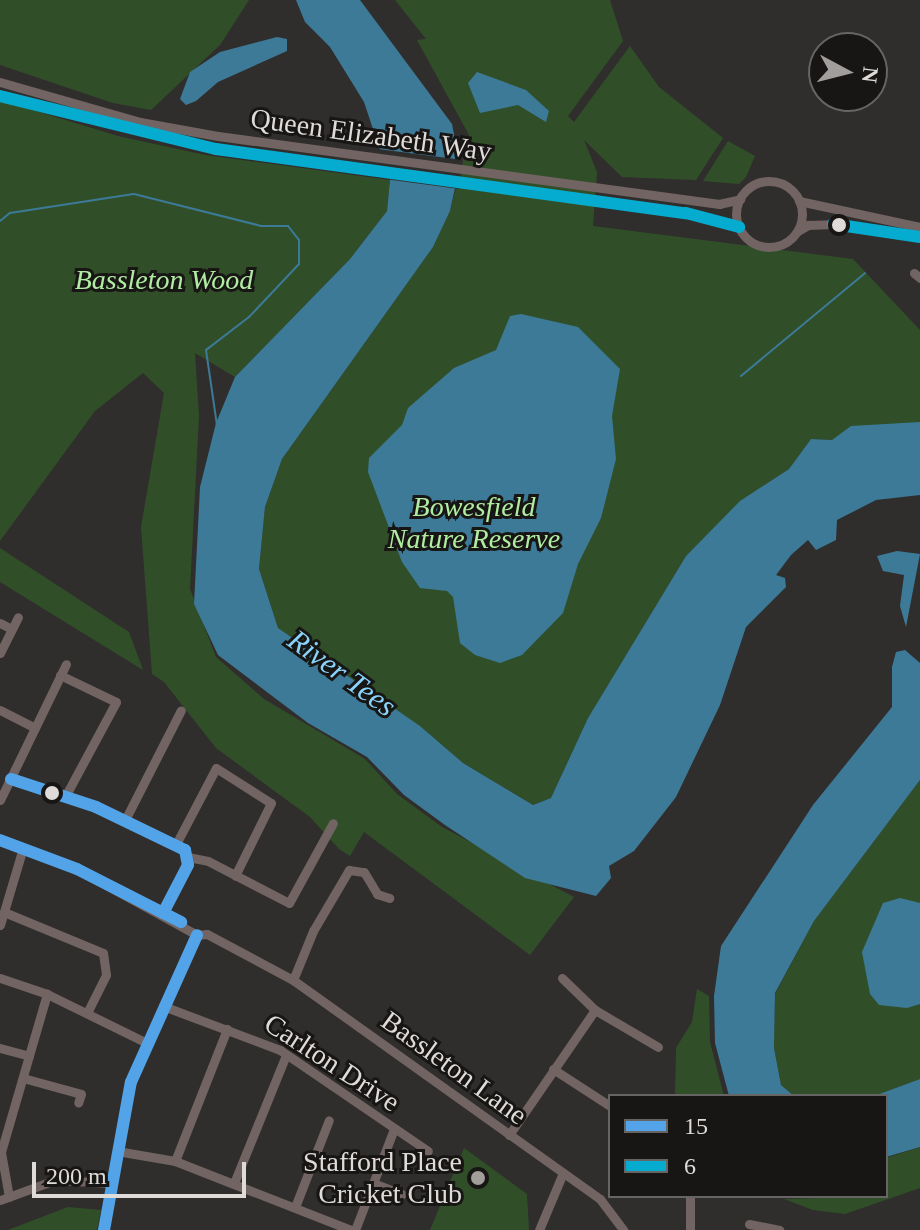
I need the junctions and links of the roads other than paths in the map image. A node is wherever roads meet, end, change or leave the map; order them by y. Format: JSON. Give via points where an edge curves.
{"nodes":[{"id":1,"x":0,"y":82,"type":"edge"},
{"id":2,"x":0,"y":96,"type":"edge"},
{"id":3,"x":740,"y":199,"type":"junction"},
{"id":4,"x":799,"y":201,"type":"junction"},
{"id":5,"x":739,"y":227,"type":"junction"},
{"id":6,"x":920,"y":227,"type":"edge"},
{"id":7,"x":796,"y":233,"type":"junction"},
{"id":8,"x":920,"y":237,"type":"edge"},
{"id":9,"x":18,"y":617,"type":"dead end"},
{"id":10,"x":0,"y":623,"type":"edge"},
{"id":11,"x":12,"y":629,"type":"junction"},
{"id":12,"x":0,"y":653,"type":"edge"},
{"id":13,"x":66,"y":664,"type":"dead end"},
{"id":14,"x":60,"y":675,"type":"junction"},
{"id":15,"x":0,"y":710,"type":"edge"},
{"id":16,"x":181,"y":710,"type":"dead end"},
{"id":17,"x":34,"y":727,"type":"junction"},
{"id":18,"x":11,"y":779,"type":"junction"},
{"id":19,"x":66,"y":795,"type":"junction"},
{"id":20,"x":0,"y":800,"type":"edge"},
{"id":21,"x":125,"y":820,"type":"junction"},
{"id":22,"x":333,"y":823,"type":"dead end"},
{"id":23,"x":0,"y":840,"type":"edge"},
{"id":24,"x":175,"y":846,"type":"junction"},
{"id":25,"x":23,"y":848,"type":"junction"},
{"id":26,"x":188,"y":857,"type":"junction"},
{"id":27,"x":235,"y":876,"type":"junction"},
{"id":28,"x":389,"y":898,"type":"dead end"},
{"id":29,"x":4,"y":912,"type":"junction"},
{"id":30,"x":163,"y":913,"type":"junction"},
{"id":31,"x":0,"y":925,"type":"edge"},
{"id":32,"x":197,"y":935,"type":"junction"},
{"id":33,"x":0,"y":978,"type":"edge"},
{"id":34,"x":562,"y":978,"type":"dead end"},
{"id":35,"x":293,"y":980,"type":"junction"},
{"id":36,"x":47,"y":994,"type":"junction"},
{"id":37,"x":163,"y":1006,"type":"junction"},
{"id":38,"x":595,"y":1010,"type":"junction"},
{"id":39,"x":87,"y":1013,"type":"junction"},
{"id":40,"x":227,"y":1029,"type":"junction"},
{"id":41,"x":145,"y":1042,"type":"junction"},
{"id":42,"x":658,"y":1047,"type":"dead end"},
{"id":43,"x":0,"y":1048,"type":"edge"},
{"id":44,"x":286,"y":1055,"type":"junction"},
{"id":45,"x":29,"y":1056,"type":"junction"},
{"id":46,"x":553,"y":1069,"type":"junction"},
{"id":47,"x":23,"y":1078,"type":"junction"},
{"id":48,"x":78,"y":1103,"type":"dead end"},
{"id":49,"x":608,"y":1105,"type":"edge"},
{"id":50,"x":329,"y":1120,"type":"dead end"},
{"id":51,"x":394,"y":1129,"type":"junction"},
{"id":52,"x":509,"y":1135,"type":"junction"},
{"id":53,"x":117,"y":1151,"type":"junction"},
{"id":54,"x":428,"y":1151,"type":"dead end"},
{"id":55,"x":175,"y":1161,"type":"junction"},
{"id":56,"x":563,"y":1173,"type":"junction"},
{"id":57,"x":111,"y":1183,"type":"junction"},
{"id":58,"x":234,"y":1183,"type":"junction"},
{"id":59,"x":373,"y":1183,"type":"junction"},
{"id":60,"x":402,"y":1194,"type":"dead end"},
{"id":61,"x":4,"y":1198,"type":"edge"},
{"id":62,"x":690,"y":1198,"type":"edge"},
{"id":63,"x":295,"y":1207,"type":"junction"},
{"id":64,"x":749,"y":1224,"type":"dead end"},
{"id":65,"x":104,"y":1230,"type":"edge"},
{"id":66,"x":353,"y":1230,"type":"edge"},
{"id":67,"x":539,"y":1230,"type":"edge"},
{"id":68,"x":623,"y":1230,"type":"edge"},
{"id":69,"x":690,"y":1230,"type":"edge"},
{"id":70,"x":779,"y":1230,"type":"edge"}],
"edges":[{"from":1,"to":3,"type":"street","name":"Queen Elizabeth Way","via":[[140,122],[356,157],[719,204]]},
{"from":2,"to":5,"type":"street","name":"Queen Elizabeth Way","via":[[139,134],[354,170],[686,213]]},
{"from":3,"to":4,"type":"street","via":[[750,188],[768,182],[786,187]]},
{"from":3,"to":5,"type":"street"},
{"from":4,"to":6,"type":"street"},
{"from":4,"to":7,"type":"street"},
{"from":5,"to":7,"type":"street","via":[[762,247],[781,245]]},
{"from":7,"to":8,"type":"street","via":[[808,225],[833,224]]},
{"from":9,"to":11,"type":"street"},
{"from":10,"to":11,"type":"street"},
{"from":11,"to":12,"type":"street"},
{"from":13,"to":14,"type":"street"},
{"from":14,"to":17,"type":"street"},
{"from":14,"to":19,"type":"street","via":[[116,702]]},
{"from":15,"to":17,"type":"street"},
{"from":16,"to":21,"type":"street"},
{"from":17,"to":18,"type":"street"},
{"from":18,"to":19,"type":"street"},
{"from":18,"to":20,"type":"street"},
{"from":19,"to":21,"type":"street"},
{"from":21,"to":24,"type":"street"},
{"from":22,"to":27,"type":"street","via":[[289,903]]},
{"from":23,"to":25,"type":"street","name":"Bassleton Lane"},
{"from":24,"to":26,"type":"street"},
{"from":24,"to":27,"type":"street","via":[[216,768],[271,803]]},
{"from":25,"to":29,"type":"street"},
{"from":25,"to":30,"type":"street","name":"Bassleton Lane"},
{"from":26,"to":27,"type":"street"},
{"from":26,"to":30,"type":"street"},
{"from":28,"to":35,"type":"street","via":[[374,898],[364,872],[349,870],[313,931]]},
{"from":29,"to":31,"type":"street"},
{"from":29,"to":39,"type":"street","via":[[103,953],[106,975]]},
{"from":30,"to":32,"type":"street","name":"Bassleton Lane"},
{"from":32,"to":35,"type":"street","name":"Bassleton Lane","via":[[207,934]]},
{"from":32,"to":37,"type":"street"},
{"from":33,"to":36,"type":"street"},
{"from":34,"to":38,"type":"street"},
{"from":35,"to":52,"type":"street","name":"Bassleton Lane"},
{"from":36,"to":39,"type":"street"},
{"from":36,"to":45,"type":"street"},
{"from":37,"to":40,"type":"street","name":"Carlton Drive"},
{"from":37,"to":41,"type":"street"},
{"from":38,"to":42,"type":"street"},
{"from":38,"to":46,"type":"street"},
{"from":39,"to":41,"type":"street"},
{"from":40,"to":44,"type":"street","name":"Carlton Drive"},
{"from":40,"to":55,"type":"street"},
{"from":41,"to":53,"type":"street"},
{"from":43,"to":45,"type":"street"},
{"from":44,"to":51,"type":"street","name":"Carlton Drive"},
{"from":44,"to":58,"type":"street"},
{"from":45,"to":47,"type":"street"},
{"from":46,"to":49,"type":"street"},
{"from":46,"to":52,"type":"street"},
{"from":47,"to":48,"type":"street","via":[[81,1094]]},
{"from":47,"to":61,"type":"street","via":[[1,1152]]},
{"from":50,"to":63,"type":"street"},
{"from":51,"to":54,"type":"street","name":"Carlton Drive"},
{"from":51,"to":59,"type":"street"},
{"from":52,"to":56,"type":"street","name":"Bassleton Lane"},
{"from":53,"to":55,"type":"street"},
{"from":53,"to":57,"type":"street"},
{"from":55,"to":58,"type":"street"},
{"from":56,"to":67,"type":"street"},
{"from":56,"to":68,"type":"street","name":"Bassleton Lane","via":[[600,1199]]},
{"from":57,"to":61,"type":"street","via":[[55,1180]]},
{"from":57,"to":65,"type":"street"},
{"from":58,"to":63,"type":"street"},
{"from":59,"to":60,"type":"street"},
{"from":59,"to":66,"type":"street"},
{"from":62,"to":69,"type":"street"},
{"from":63,"to":66,"type":"street"},
{"from":64,"to":70,"type":"street"}]}
